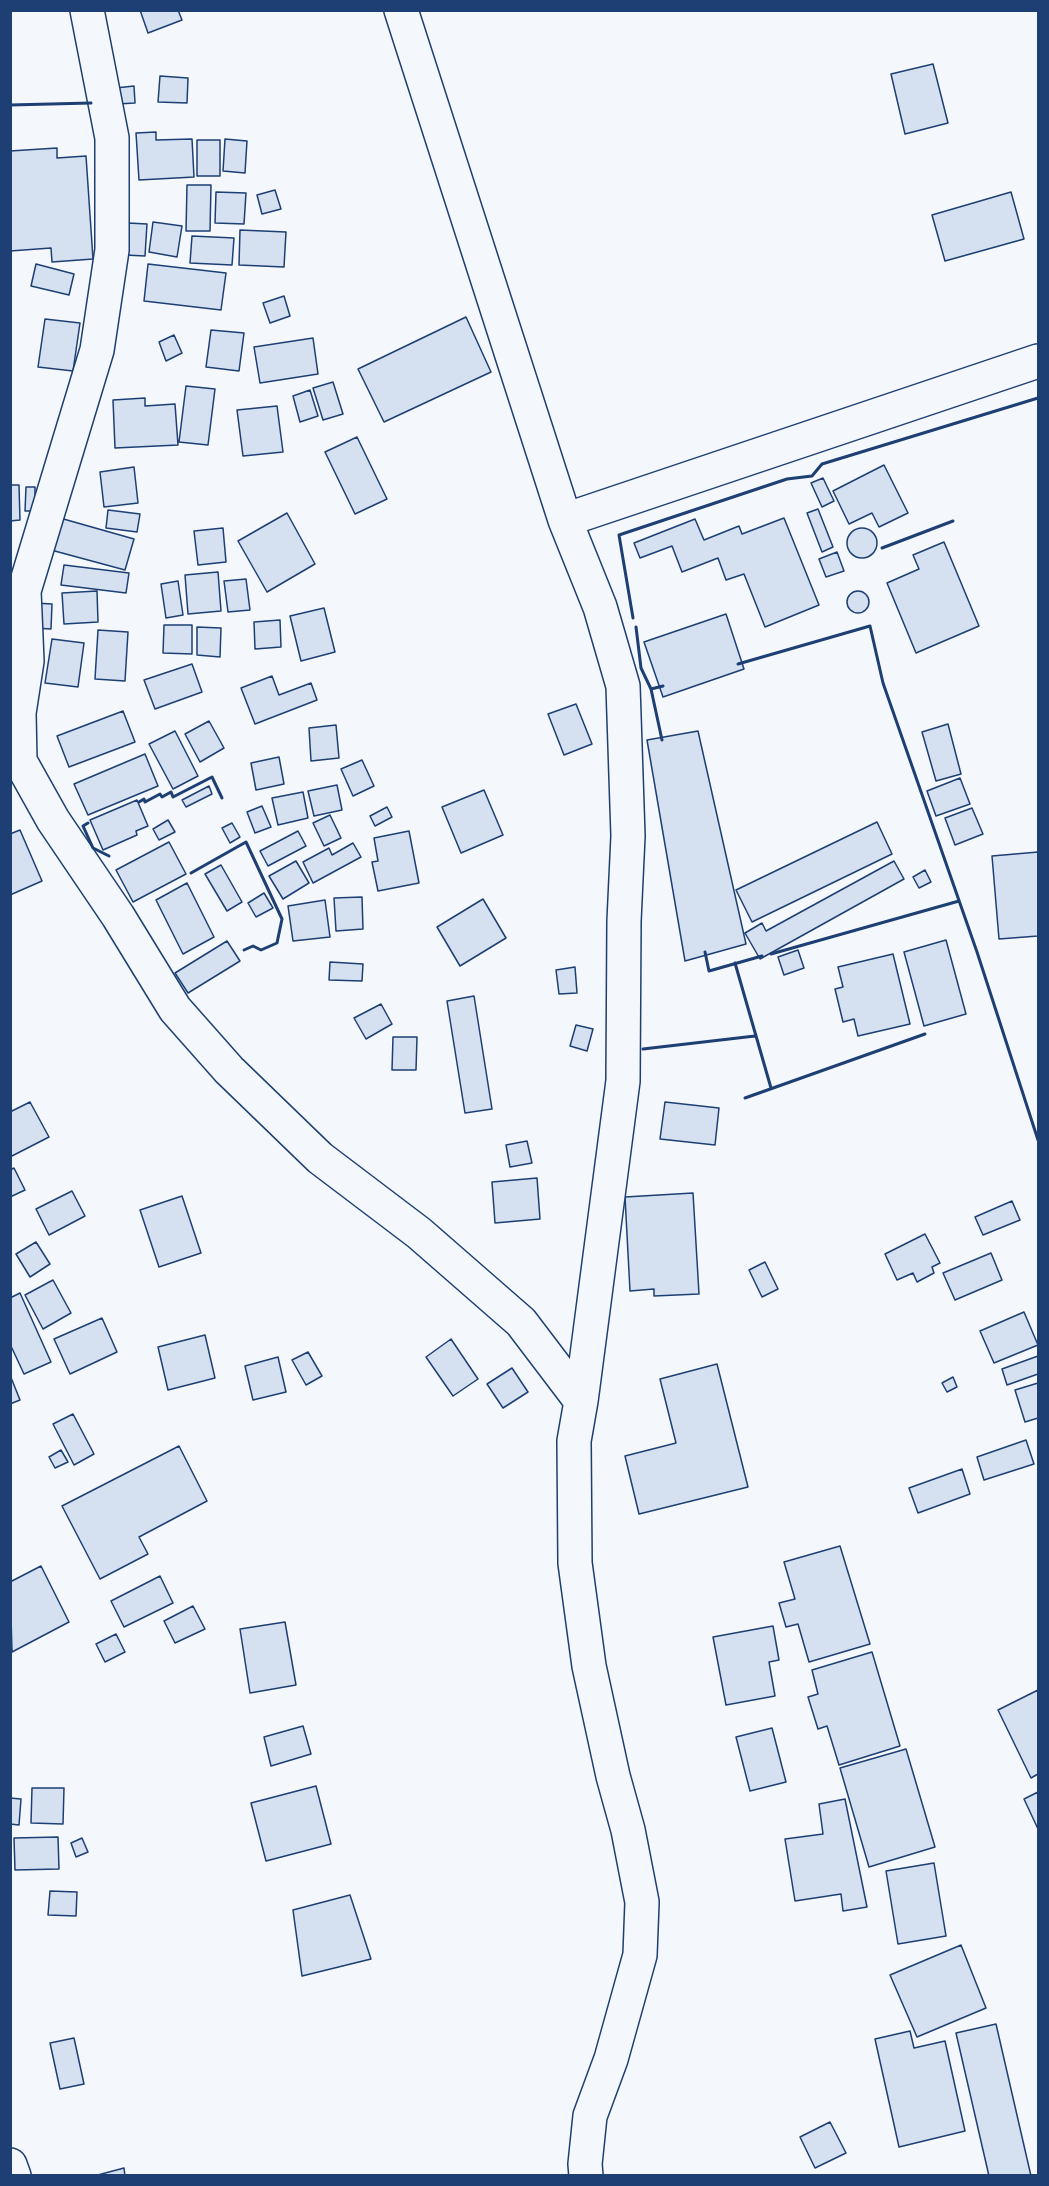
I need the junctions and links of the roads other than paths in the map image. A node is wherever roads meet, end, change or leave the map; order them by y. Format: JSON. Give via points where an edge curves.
{"nodes":[{"id":1,"x":87,"y":10,"type":"edge"},
{"id":2,"x":401,"y":10,"type":"edge"},
{"id":3,"x":1038,"y":361,"type":"edge"},
{"id":4,"x":565,"y":520,"type":"junction"},
{"id":5,"x":15,"y":762,"type":"edge"},
{"id":6,"x":582,"y":1401,"type":"junction"},
{"id":7,"x":10,"y":2164,"type":"edge"},
{"id":8,"x":14,"y":2175,"type":"edge"},
{"id":9,"x":586,"y":2175,"type":"edge"}],
"edges":[{"from":1,"to":5,"type":"street","via":[[112,138],[112,250],[97,350],[24,591],[27,661]]},
{"from":2,"to":4,"type":"street"},
{"from":3,"to":4,"type":"street"},
{"from":4,"to":6,"type":"street","via":[[600,607],[623,686],[628,836],[623,1081]]},
{"from":5,"to":6,"type":"street","via":[[175,1009],[229,1070],[320,1158],[419,1233],[521,1322]]},
{"from":6,"to":9,"type":"street","via":[[574,1441],[575,1563],[589,1666],[642,1902],[640,1955],[590,2116]]},
{"from":7,"to":8,"type":"street"}]}
